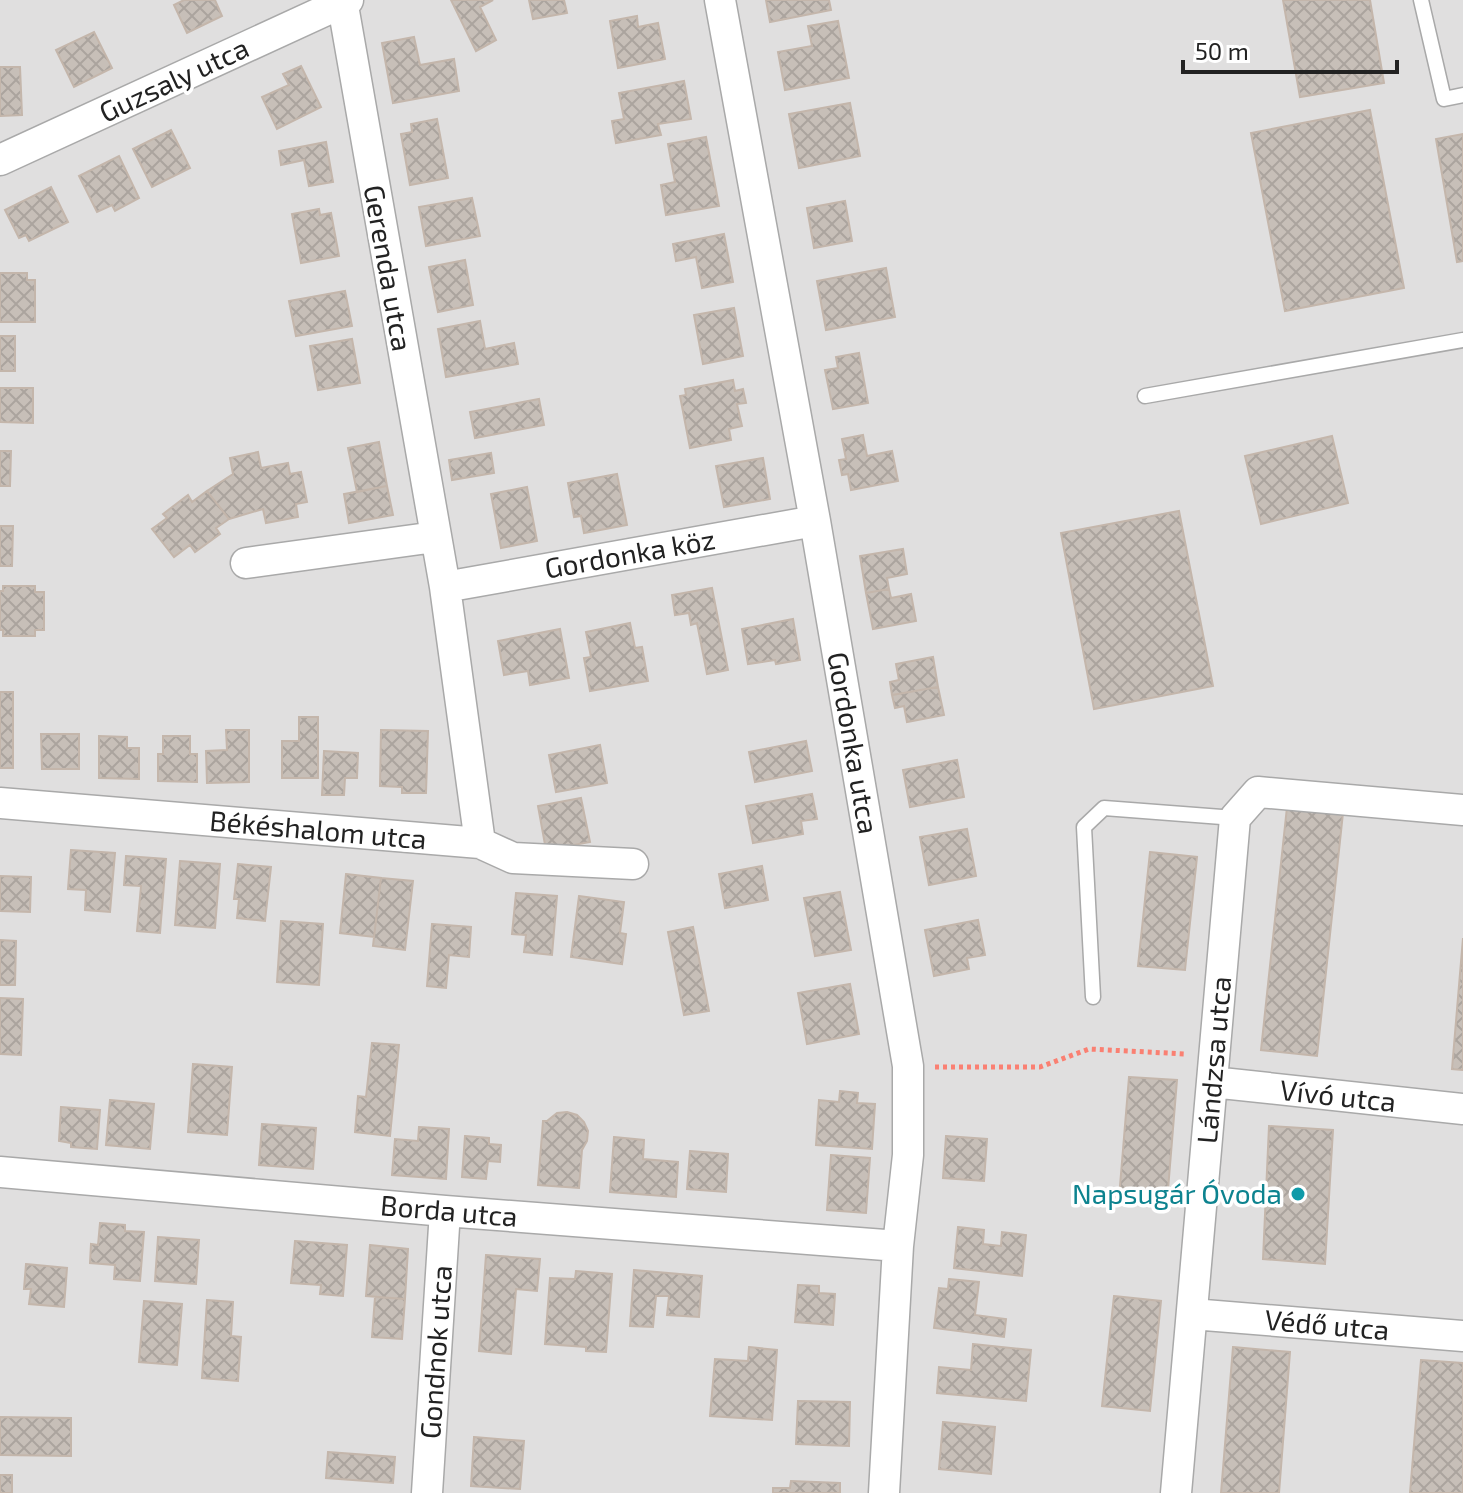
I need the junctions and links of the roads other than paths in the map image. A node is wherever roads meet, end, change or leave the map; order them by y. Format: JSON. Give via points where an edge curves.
{"nodes":[{"id":1,"x":720,"y":0,"type":"edge"},
{"id":2,"x":1421,"y":0,"type":"edge"},
{"id":3,"x":344,"y":1,"type":"edge"},
{"id":4,"x":1463,"y":95,"type":"edge"},
{"id":5,"x":0,"y":160,"type":"edge"},
{"id":6,"x":1463,"y":340,"type":"edge"},
{"id":7,"x":1145,"y":396,"type":"dead end"},
{"id":8,"x":815,"y":521,"type":"junction"},
{"id":9,"x":435,"y":537,"type":"junction"},
{"id":10,"x":246,"y":563,"type":"dead end"},
{"id":11,"x":445,"y":587,"type":"junction"},
{"id":12,"x":0,"y":803,"type":"edge"},
{"id":13,"x":1463,"y":810,"type":"edge"},
{"id":14,"x":1235,"y":818,"type":"junction"},
{"id":15,"x":480,"y":843,"type":"junction"},
{"id":16,"x":633,"y":864,"type":"dead end"},
{"id":17,"x":1093,"y":997,"type":"dead end"},
{"id":18,"x":1213,"y":1069,"type":"junction"},
{"id":19,"x":1463,"y":1109,"type":"edge"},
{"id":20,"x":0,"y":1172,"type":"edge"},
{"id":21,"x":445,"y":1211,"type":"junction"},
{"id":22,"x":898,"y":1246,"type":"junction"},
{"id":23,"x":1192,"y":1314,"type":"junction"},
{"id":24,"x":1463,"y":1336,"type":"edge"},
{"id":25,"x":427,"y":1493,"type":"edge"},
{"id":26,"x":884,"y":1493,"type":"edge"},
{"id":27,"x":1176,"y":1493,"type":"edge"}],
"edges":[{"from":1,"to":8,"type":"street","name":"Gordonka utca"},
{"from":2,"to":4,"type":"lane","via":[[1444,99]]},
{"from":3,"to":5,"type":"street","name":"Guzsaly utca"},
{"from":3,"to":9,"type":"street","name":"Gerenda utca"},
{"from":6,"to":7,"type":"lane"},
{"from":8,"to":11,"type":"street","name":"Gordonka köz"},
{"from":8,"to":22,"type":"street","name":"Gordonka utca","via":[[908,1066],[908,1155]]},
{"from":9,"to":10,"type":"street"},
{"from":9,"to":11,"type":"street","name":"Gerenda utca"},
{"from":11,"to":15,"type":"street","name":"Gerenda utca"},
{"from":12,"to":15,"type":"street","name":"Békéshalom utca"},
{"from":13,"to":14,"type":"street","via":[[1258,792]]},
{"from":14,"to":17,"type":"lane","via":[[1104,808],[1084,827]]},
{"from":14,"to":18,"type":"street","name":"Lándzsa utca"},
{"from":15,"to":16,"type":"street","name":"Békéshalom utca","via":[[513,858]]},
{"from":18,"to":19,"type":"street","name":"Vívó utca"},
{"from":18,"to":23,"type":"street","name":"Lándzsa utca"},
{"from":20,"to":21,"type":"street","name":"Borda utca"},
{"from":21,"to":22,"type":"street","name":"Borda utca"},
{"from":21,"to":25,"type":"street","name":"Gondnok utca"},
{"from":22,"to":26,"type":"street","name":"Gordonka utca"},
{"from":23,"to":24,"type":"street","name":"Védő utca"},
{"from":23,"to":27,"type":"street","name":"Lándzsa utca"}]}
